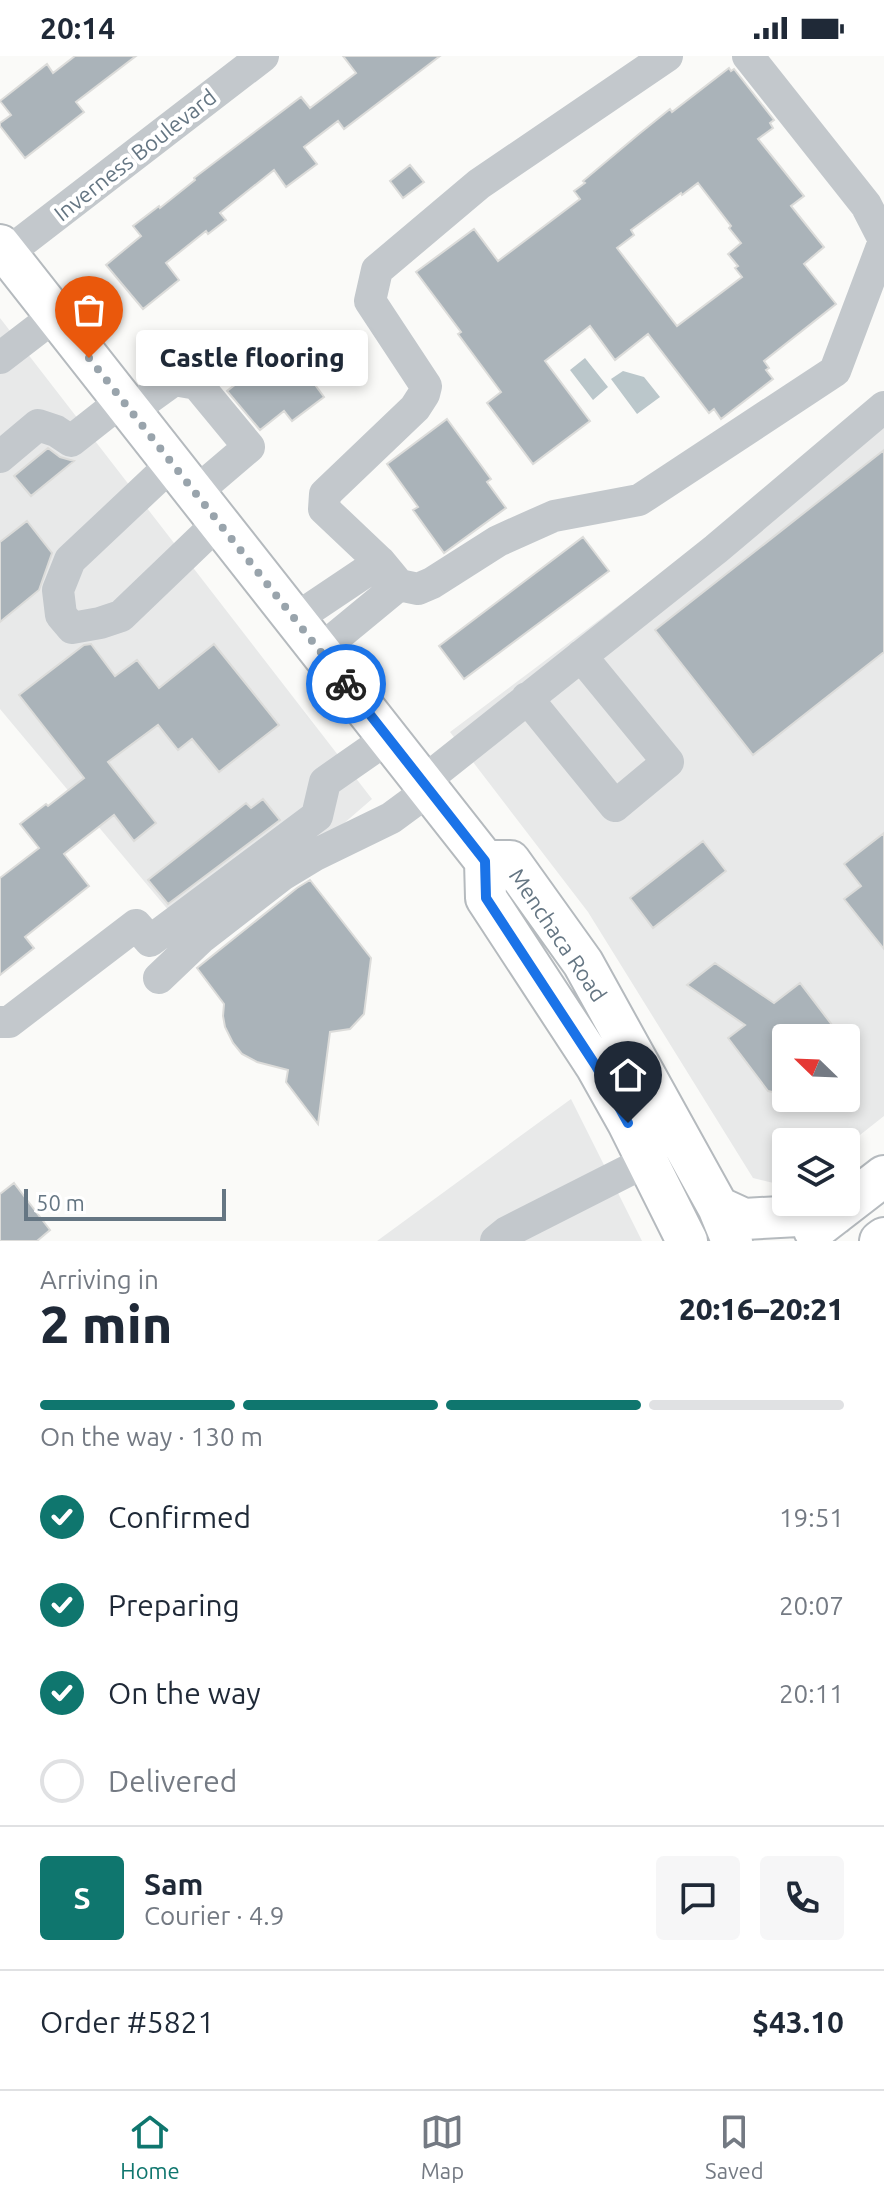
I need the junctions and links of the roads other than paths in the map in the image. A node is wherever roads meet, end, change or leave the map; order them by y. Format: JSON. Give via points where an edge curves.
{"nodes":[{"id":1,"x":263,"y":56,"type":"edge"},
{"id":2,"x":667,"y":56,"type":"edge"},
{"id":3,"x":748,"y":56,"type":"edge"},
{"id":4,"x":884,"y":240,"type":"edge"},
{"id":5,"x":3,"y":250,"type":"edge"},
{"id":6,"x":56,"y":315,"type":"junction"},
{"id":7,"x":0,"y":358,"type":"edge"},
{"id":8,"x":127,"y":406,"type":"junction"},
{"id":9,"x":884,"y":407,"type":"edge"},
{"id":10,"x":0,"y":457,"type":"edge"},
{"id":11,"x":195,"y":493,"type":"junction"},
{"id":12,"x":390,"y":573,"type":"junction"},
{"id":13,"x":295,"y":619,"type":"junction"},
{"id":14,"x":319,"y":651,"type":"junction"},
{"id":15,"x":581,"y":656,"type":"junction"},
{"id":16,"x":527,"y":698,"type":"junction"},
{"id":17,"x":388,"y":738,"type":"junction"},
{"id":18,"x":426,"y":786,"type":"junction"},
{"id":19,"x":485,"y":861,"type":"junction"},
{"id":20,"x":159,"y":978,"type":"dead end"},
{"id":21,"x":0,"y":1022,"type":"edge"},
{"id":22,"x":647,"y":1161,"type":"junction"},
{"id":23,"x":884,"y":1176,"type":"edge"},
{"id":24,"x":860,"y":1195,"type":"edge"},
{"id":25,"x":799,"y":1216,"type":"edge"},
{"id":26,"x":832,"y":1216,"type":"edge"},
{"id":27,"x":725,"y":1224,"type":"edge"},
{"id":28,"x":496,"y":1241,"type":"edge"},
{"id":29,"x":687,"y":1241,"type":"edge"},
{"id":30,"x":801,"y":1241,"type":"edge"}],
"edges":[{"from":1,"to":5,"type":"street","name":"Inverness Boulevard"},
{"from":2,"to":12,"type":"street","via":[[479,184],[377,270],[370,301],[426,386],[415,408],[325,494],[323,503]]},
{"from":3,"to":4,"type":"street","via":[[866,205]]},
{"from":4,"to":12,"type":"street","via":[[835,371],[639,500],[554,516],[498,541],[418,589]]},
{"from":5,"to":6,"type":"main road","name":"Menchaca Road"},
{"from":6,"to":7,"type":"street"},
{"from":6,"to":8,"type":"main road","name":"Menchaca Road"},
{"from":8,"to":10,"type":"street","via":[[71,441],[38,425]]},
{"from":8,"to":11,"type":"main road","name":"Menchaca Road"},
{"from":8,"to":11,"type":"street","via":[[174,380],[197,384],[249,447]]},
{"from":9,"to":15,"type":"street"},
{"from":11,"to":13,"type":"main road","name":"Menchaca Road"},
{"from":12,"to":13,"type":"street"},
{"from":12,"to":14,"type":"street"},
{"from":13,"to":14,"type":"main road","name":"Menchaca Road"},
{"from":14,"to":17,"type":"main road","name":"Menchaca Road"},
{"from":15,"to":16,"type":"street"},
{"from":15,"to":16,"type":"street","via":[[668,762],[615,806]]},
{"from":16,"to":18,"type":"street"},
{"from":17,"to":18,"type":"main road","name":"Menchaca Road"},
{"from":17,"to":21,"type":"street","via":[[325,782],[317,816],[150,941],[136,925],[9,1022]]},
{"from":18,"to":19,"type":"main road","name":"Menchaca Road"},
{"from":18,"to":20,"type":"street","via":[[391,818],[282,875]]},
{"from":19,"to":22,"type":"main road","name":"Menchaca Road","via":[[486,898],[596,1066]]},
{"from":19,"to":27,"type":"main road","name":"Menchaca Road","via":[[510,861],[583,963]]},
{"from":22,"to":28,"type":"street"},
{"from":22,"to":29,"type":"main road","name":"Menchaca Road"},
{"from":23,"to":24,"type":"main road"},
{"from":25,"to":27,"type":"main road"},
{"from":26,"to":30,"type":"main road"}]}
